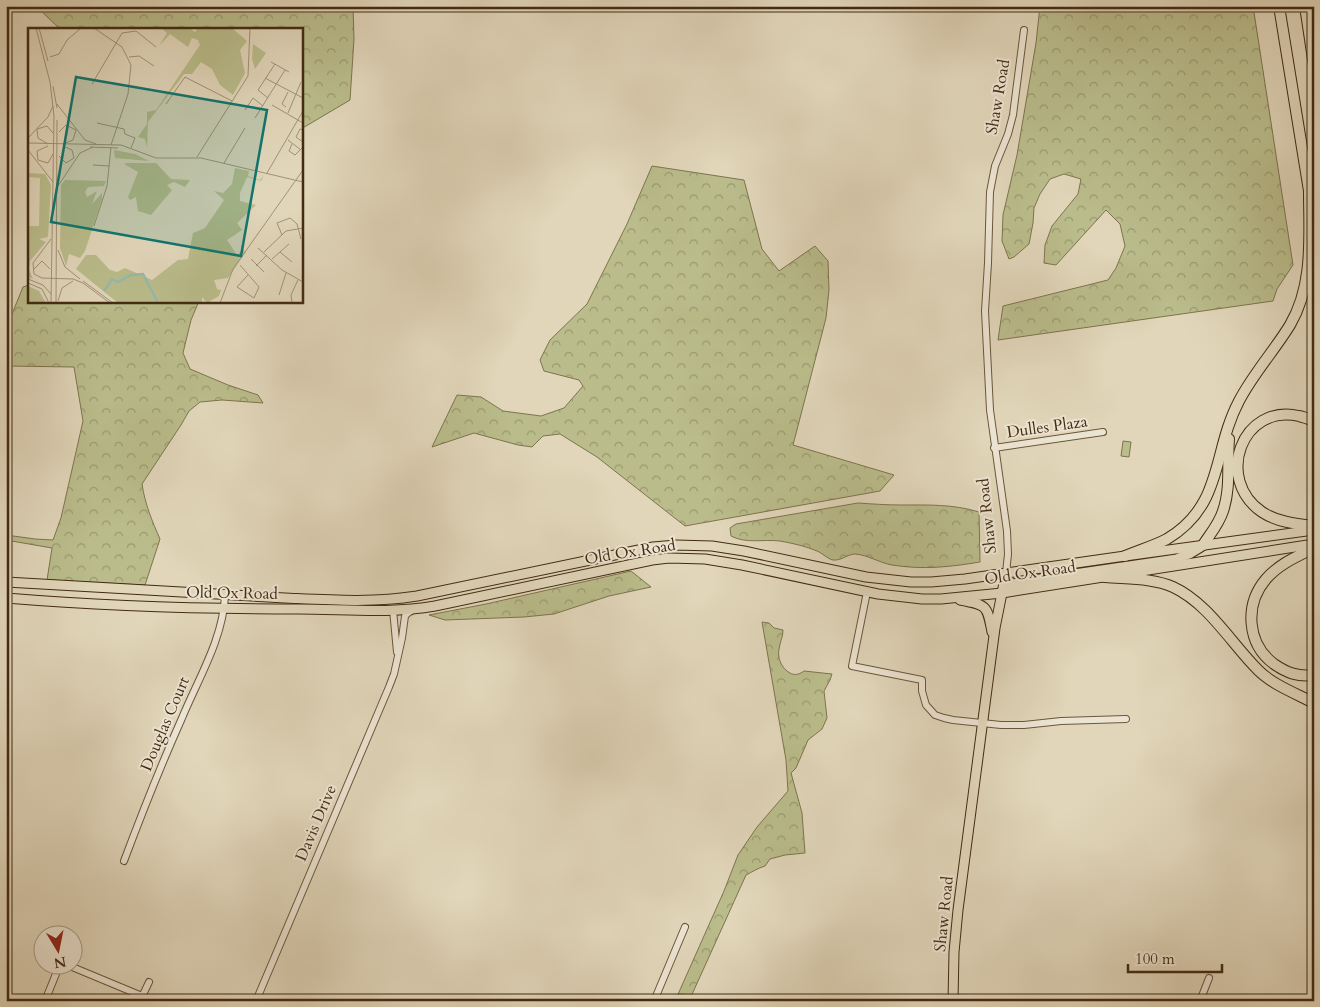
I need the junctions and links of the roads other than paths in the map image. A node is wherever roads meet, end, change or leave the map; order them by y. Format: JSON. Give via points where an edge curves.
{"nodes":[{"id":1,"x":1279,"y":6,"type":"edge"},
{"id":2,"x":1305,"y":6,"type":"edge"},
{"id":3,"x":1024,"y":30,"type":"dead end"},
{"id":4,"x":1314,"y":66,"type":"edge"},
{"id":5,"x":1308,"y":191,"type":"junction"},
{"id":6,"x":1314,"y":220,"type":"edge"},
{"id":7,"x":1231,"y":418,"type":"junction"},
{"id":8,"x":1314,"y":421,"type":"edge"},
{"id":9,"x":1102,"y":432,"type":"dead end"},
{"id":10,"x":994,"y":448,"type":"junction"},
{"id":11,"x":1314,"y":526,"type":"edge"},
{"id":12,"x":1314,"y":530,"type":"edge"},
{"id":13,"x":1314,"y":544,"type":"edge"},
{"id":14,"x":1203,"y":545,"type":"junction"},
{"id":15,"x":1314,"y":548,"type":"edge"},
{"id":16,"x":1125,"y":556,"type":"junction"},
{"id":17,"x":1006,"y":574,"type":"junction"},
{"id":18,"x":1105,"y":577,"type":"junction"},
{"id":19,"x":6,"y":582,"type":"edge"},
{"id":20,"x":867,"y":592,"type":"junction"},
{"id":21,"x":1002,"y":593,"type":"junction"},
{"id":22,"x":225,"y":596,"type":"junction"},
{"id":23,"x":410,"y":597,"type":"junction"},
{"id":24,"x":6,"y":598,"type":"edge"},
{"id":25,"x":947,"y":598,"type":"junction"},
{"id":26,"x":225,"y":609,"type":"junction"},
{"id":27,"x":416,"y":609,"type":"junction"},
{"id":28,"x":393,"y":610,"type":"junction"},
{"id":29,"x":994,"y":639,"type":"junction"},
{"id":30,"x":398,"y":656,"type":"junction"},
{"id":31,"x":1314,"y":675,"type":"edge"},
{"id":32,"x":1314,"y":703,"type":"edge"},
{"id":33,"x":1126,"y":719,"type":"dead end"},
{"id":34,"x":982,"y":723,"type":"junction"},
{"id":35,"x":124,"y":861,"type":"dead end"},
{"id":36,"x":685,"y":927,"type":"dead end"},
{"id":37,"x":82,"y":972,"type":"edge"},
{"id":38,"x":56,"y":974,"type":"edge"},
{"id":39,"x":1209,"y":978,"type":"dead end"},
{"id":40,"x":149,"y":982,"type":"dead end"},
{"id":41,"x":141,"y":998,"type":"edge"},
{"id":42,"x":45,"y":1001,"type":"edge"},
{"id":43,"x":256,"y":1001,"type":"edge"},
{"id":44,"x":654,"y":1001,"type":"edge"},
{"id":45,"x":953,"y":1001,"type":"edge"},
{"id":46,"x":1200,"y":1001,"type":"edge"}],
"edges":[{"from":1,"to":5,"type":"highway"},
{"from":2,"to":4,"type":"highway"},
{"from":3,"to":10,"type":"street","name":"Shaw Road","via":[[1013,115],[990,192],[985,311]]},
{"from":5,"to":6,"type":"highway"},
{"from":5,"to":7,"type":"highway","via":[[1310,250],[1302,295],[1290,324],[1246,388]]},
{"from":7,"to":14,"type":"highway","via":[[1223,511]]},
{"from":7,"to":16,"type":"highway","via":[[1210,489],[1194,516],[1166,539]]},
{"from":8,"to":11,"type":"highway","via":[[1299,416],[1272,417],[1249,432],[1237,458],[1240,485],[1251,503],[1280,520]]},
{"from":9,"to":10,"type":"street","name":"Dulles Plaza"},
{"from":10,"to":17,"type":"street","name":"Shaw Road","via":[[1007,531]]},
{"from":12,"to":14,"type":"main road","name":"Old Ox Road"},
{"from":13,"to":18,"type":"main road","name":"Old Ox Road"},
{"from":14,"to":16,"type":"main road","name":"Old Ox Road"},
{"from":14,"to":21,"type":"main road","via":[[1177,559],[1022,582]]},
{"from":15,"to":31,"type":"highway","via":[[1283,564],[1265,580],[1257,593],[1251,616],[1254,638],[1270,660],[1293,675]]},
{"from":16,"to":17,"type":"main road","name":"Old Ox Road"},
{"from":17,"to":21,"type":"main road","name":"Shaw Road"},
{"from":17,"to":23,"type":"main road","name":"Old Ox Road","via":[[911,582],[866,577],[744,551],[676,544]]},
{"from":18,"to":21,"type":"main road","name":"Old Ox Road"},
{"from":18,"to":32,"type":"highway","via":[[1164,583],[1174,587],[1206,611],[1259,671],[1276,684]]},
{"from":19,"to":22,"type":"main road","name":"Old Ox Road"},
{"from":20,"to":25,"type":"main road","name":"Old Ox Road","via":[[922,599]]},
{"from":20,"to":27,"type":"main road","name":"Old Ox Road","via":[[724,561],[670,558]]},
{"from":20,"to":34,"type":"street","via":[[852,666],[922,680],[926,705],[935,715]]},
{"from":21,"to":25,"type":"main road","name":"Old Ox Road"},
{"from":21,"to":29,"type":"main road","name":"Shaw Road"},
{"from":22,"to":23,"type":"main road","name":"Old Ox Road","via":[[361,600]]},
{"from":22,"to":26,"type":"street","name":"Douglas Court"},
{"from":23,"to":28,"type":"main road","via":[[400,601]]},
{"from":24,"to":26,"type":"main road","name":"Old Ox Road"},
{"from":25,"to":29,"type":"main road","via":[[983,606]]},
{"from":26,"to":28,"type":"main road","name":"Old Ox Road"},
{"from":26,"to":35,"type":"street","name":"Douglas Court","via":[[217,636]]},
{"from":27,"to":28,"type":"main road","name":"Old Ox Road"},
{"from":27,"to":30,"type":"street","name":"Davis Drive","via":[[405,616]]},
{"from":28,"to":30,"type":"street","name":"Davis Drive"},
{"from":29,"to":34,"type":"main road","name":"Shaw Road"},
{"from":30,"to":43,"type":"street","name":"Davis Drive","via":[[389,687]]},
{"from":33,"to":34,"type":"street","via":[[1024,725]]},
{"from":34,"to":45,"type":"main road","name":"Shaw Road","via":[[958,910]]},
{"from":36,"to":44,"type":"street"},
{"from":37,"to":41,"type":"street"},
{"from":38,"to":42,"type":"street"},
{"from":39,"to":46,"type":"street"},
{"from":40,"to":41,"type":"street"}]}
